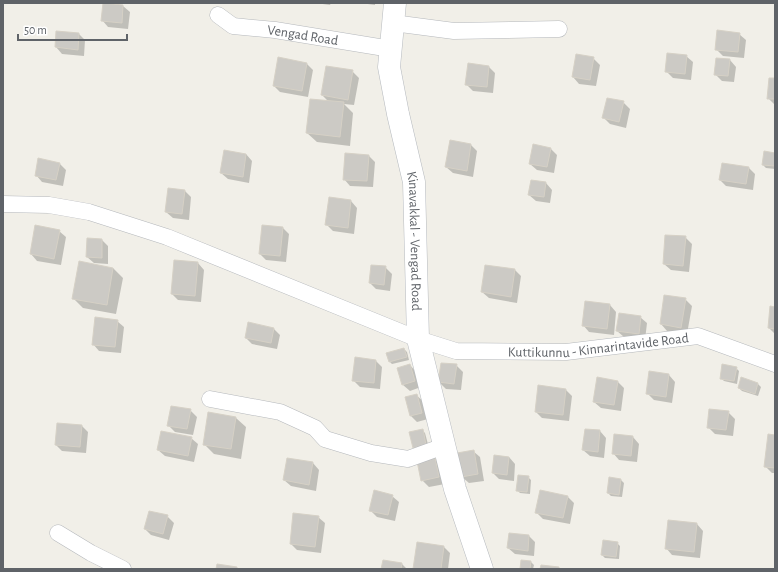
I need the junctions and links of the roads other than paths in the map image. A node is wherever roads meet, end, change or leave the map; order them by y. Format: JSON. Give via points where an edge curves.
{"nodes":[{"id":1,"x":394,"y":13,"type":"edge"},
{"id":2,"x":218,"y":15,"type":"dead end"},
{"id":3,"x":559,"y":29,"type":"dead end"},
{"id":4,"x":391,"y":50,"type":"junction"},
{"id":5,"x":3,"y":204,"type":"edge"},
{"id":6,"x":418,"y":339,"type":"junction"},
{"id":7,"x":775,"y":364,"type":"edge"},
{"id":8,"x":210,"y":398,"type":"dead end"},
{"id":9,"x":444,"y":446,"type":"junction"},
{"id":10,"x":58,"y":532,"type":"dead end"},
{"id":11,"x":123,"y":569,"type":"edge"},
{"id":12,"x":482,"y":569,"type":"edge"}],
"edges":[{"from":1,"to":3,"type":"street","via":[[454,31]]},
{"from":1,"to":4,"type":"main road","name":"Kinavakkal - Vengad Road"},
{"from":2,"to":4,"type":"street","name":"Vengad Road","via":[[233,26],[275,30]]},
{"from":4,"to":6,"type":"main road","name":"Kinavakkal - Vengad Road","via":[[390,67],[398,114],[414,182]]},
{"from":5,"to":6,"type":"street","name":"Kuttikunnu - Kinnarintavide Road","via":[[49,205],[89,212],[167,237]]},
{"from":6,"to":7,"type":"street","name":"Kuttikunnu - Kinnarintavide Road","via":[[456,351],[566,352],[698,336]]},
{"from":6,"to":9,"type":"main road","name":"Kinavakkal - Vengad Road"},
{"from":8,"to":9,"type":"street","via":[[280,412],[315,428],[326,439],[371,453],[408,459]]},
{"from":9,"to":12,"type":"main road","name":"Kinavakkal - Vengad Road","via":[[455,490]]},
{"from":10,"to":11,"type":"street","via":[[90,553]]}]}
